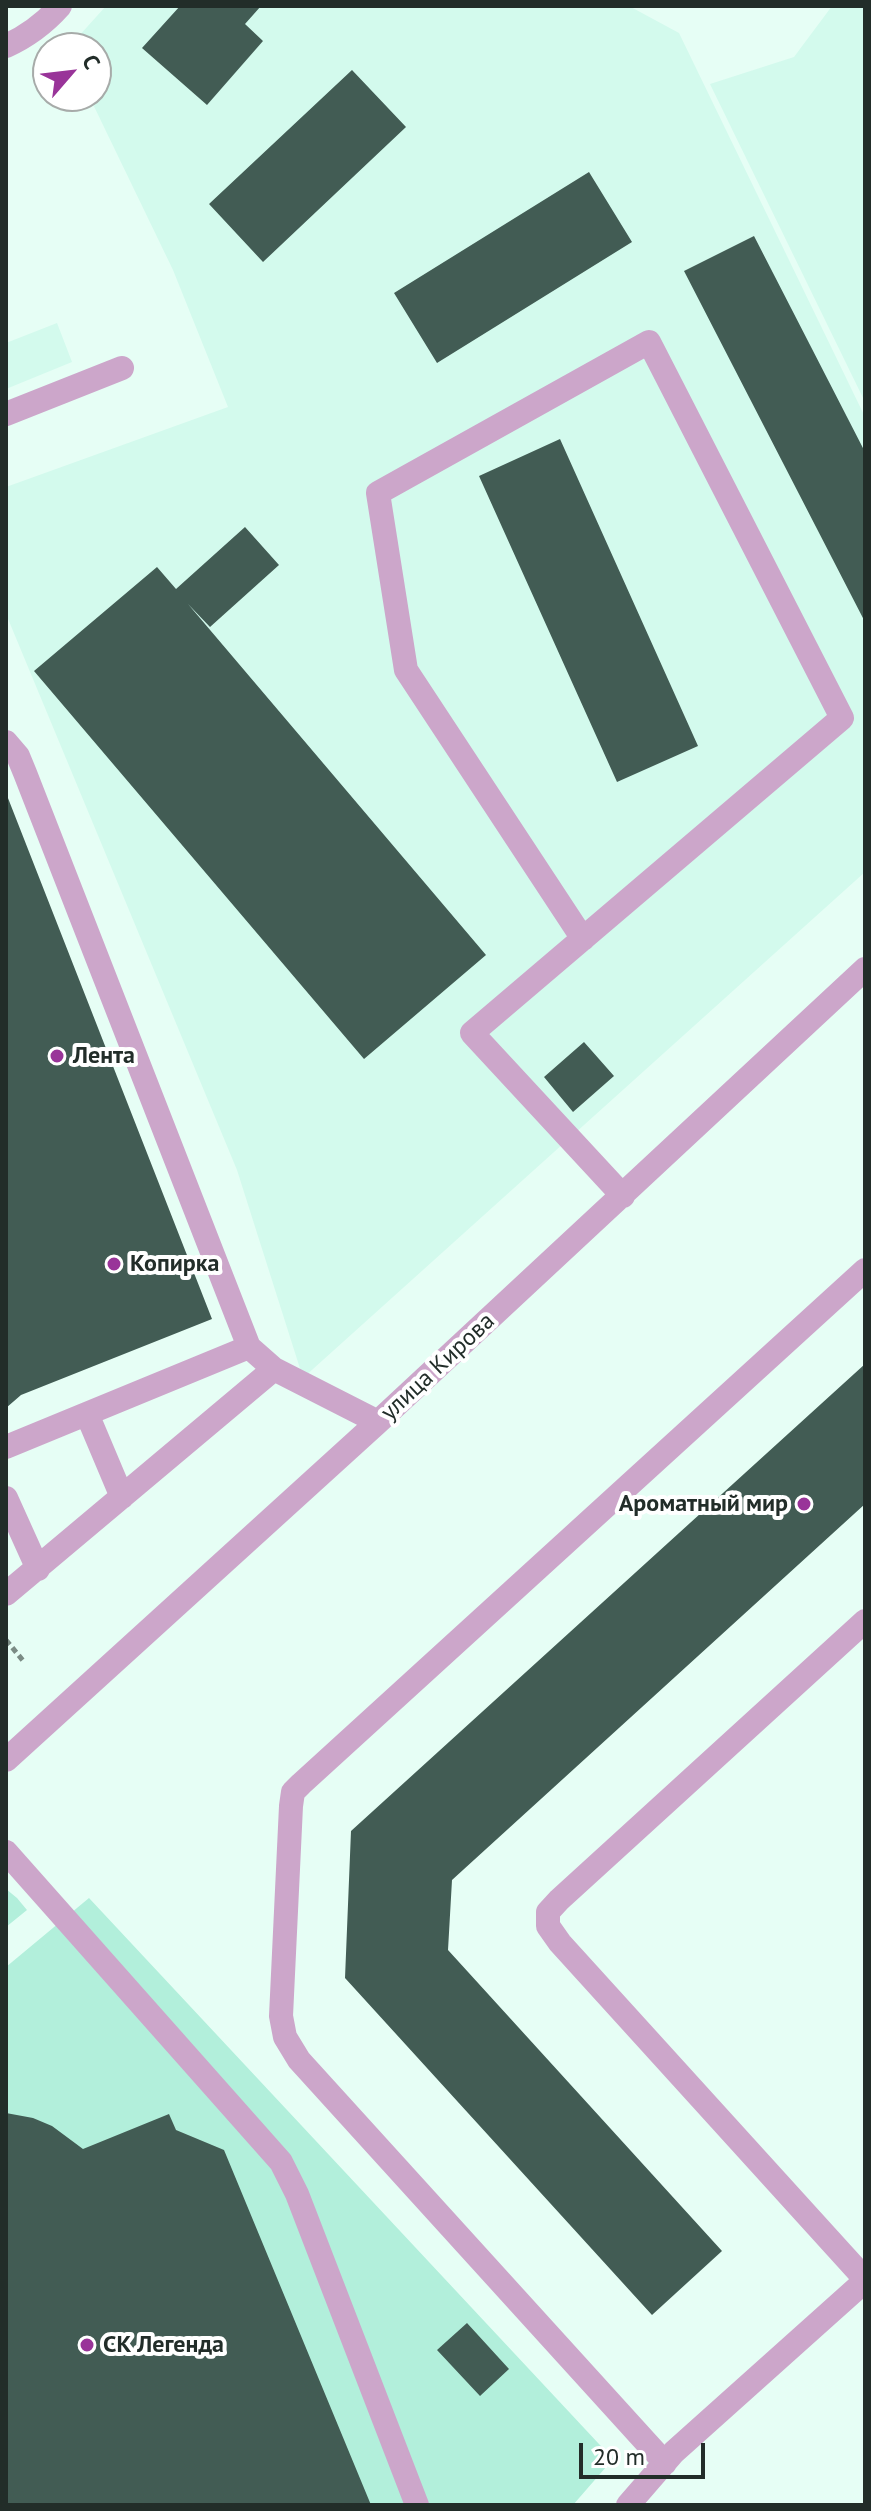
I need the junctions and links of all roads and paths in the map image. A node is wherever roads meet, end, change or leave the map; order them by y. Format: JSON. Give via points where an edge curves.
{"nodes":[{"id":1,"x":60,"y":6,"type":"edge"},
{"id":2,"x":6,"y":46,"type":"edge"},
{"id":3,"x":122,"y":368,"type":"dead end"},
{"id":4,"x":6,"y":414,"type":"edge"},
{"id":5,"x":6,"y":742,"type":"edge"},
{"id":6,"x":583,"y":939,"type":"junction"},
{"id":7,"x":865,"y":969,"type":"edge"},
{"id":8,"x":623,"y":1196,"type":"junction"},
{"id":9,"x":865,"y":1270,"type":"edge"},
{"id":10,"x":249,"y":1347,"type":"junction"},
{"id":11,"x":274,"y":1369,"type":"junction"},
{"id":12,"x":87,"y":1414,"type":"junction"},
{"id":13,"x":378,"y":1422,"type":"junction"},
{"id":14,"x":6,"y":1447,"type":"edge"},
{"id":15,"x":122,"y":1497,"type":"junction"},
{"id":16,"x":6,"y":1498,"type":"edge"},
{"id":17,"x":38,"y":1569,"type":"junction"},
{"id":18,"x":6,"y":1594,"type":"edge"},
{"id":19,"x":865,"y":1621,"type":"edge"},
{"id":20,"x":6,"y":1640,"type":"edge"},
{"id":21,"x":25,"y":1663,"type":"dead end"},
{"id":22,"x":6,"y":1760,"type":"edge"},
{"id":23,"x":6,"y":1852,"type":"edge"},
{"id":24,"x":865,"y":2280,"type":"edge"},
{"id":25,"x":665,"y":2463,"type":"junction"},
{"id":26,"x":417,"y":2505,"type":"edge"},
{"id":27,"x":628,"y":2505,"type":"edge"}],
"edges":[{"from":1,"to":2,"type":"street","via":[[30,34]]},
{"from":3,"to":4,"type":"street"},
{"from":5,"to":10,"type":"street","via":[[25,773]]},
{"from":6,"to":6,"type":"street","via":[[842,718],[649,342],[378,493],[406,670]]},
{"from":6,"to":8,"type":"street","via":[[472,1033]]},
{"from":7,"to":8,"type":"street","name":"улица Кирова"},
{"from":8,"to":13,"type":"street","name":"улица Кирова"},
{"from":9,"to":25,"type":"street","via":[[293,1792],[281,2016],[285,2037],[299,2060]]},
{"from":10,"to":11,"type":"street"},
{"from":10,"to":12,"type":"street"},
{"from":11,"to":13,"type":"street"},
{"from":11,"to":15,"type":"street"},
{"from":12,"to":14,"type":"street"},
{"from":12,"to":15,"type":"street"},
{"from":13,"to":22,"type":"street","name":"улица Кирова"},
{"from":15,"to":17,"type":"street"},
{"from":16,"to":17,"type":"street"},
{"from":17,"to":18,"type":"street"},
{"from":19,"to":24,"type":"street","via":[[571,1889],[548,1912],[548,1926]]},
{"from":20,"to":21,"type":"path"},
{"from":23,"to":26,"type":"street","via":[[281,2162]]},
{"from":24,"to":25,"type":"street"},
{"from":25,"to":27,"type":"street"}]}
